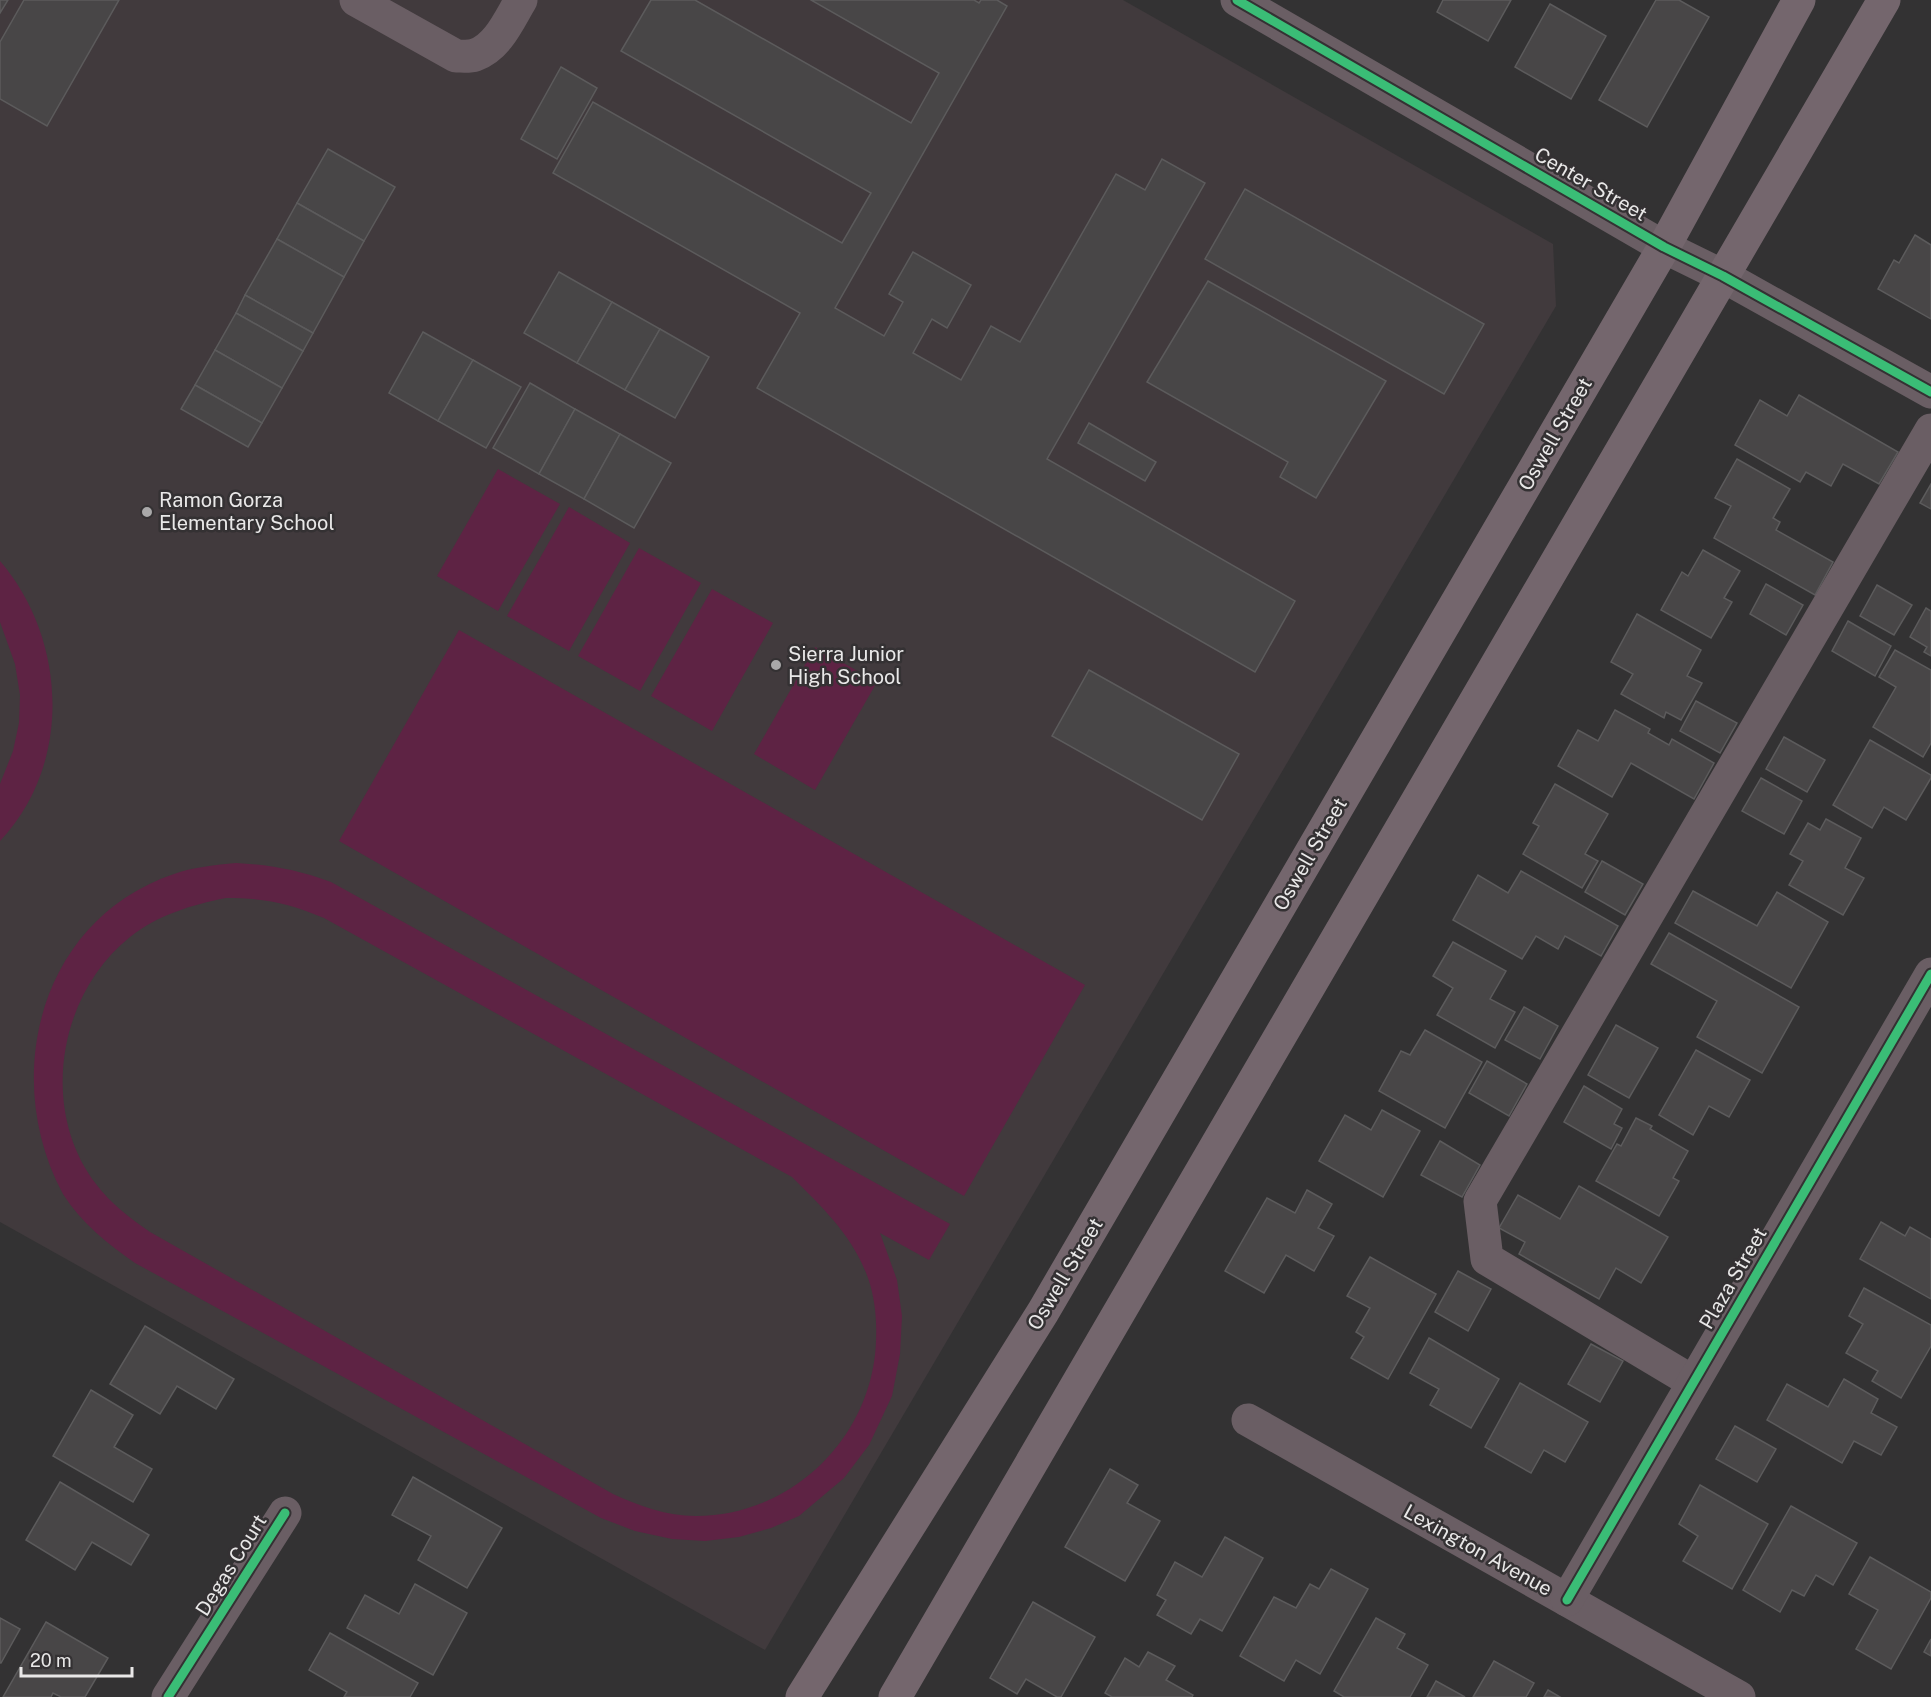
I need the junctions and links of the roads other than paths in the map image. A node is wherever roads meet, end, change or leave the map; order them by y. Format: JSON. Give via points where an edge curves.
{"nodes":[{"id":1,"x":356,"y":0,"type":"edge"},
{"id":2,"x":521,"y":0,"type":"edge"},
{"id":3,"x":1237,"y":0,"type":"edge"},
{"id":4,"x":1799,"y":0,"type":"edge"},
{"id":5,"x":1884,"y":0,"type":"edge"},
{"id":6,"x":1664,"y":247,"type":"junction"},
{"id":7,"x":1723,"y":276,"type":"junction"},
{"id":8,"x":1931,"y":392,"type":"edge"},
{"id":9,"x":1931,"y":430,"type":"edge"},
{"id":10,"x":1931,"y":974,"type":"edge"},
{"id":11,"x":1693,"y":1382,"type":"junction"},
{"id":12,"x":1248,"y":1420,"type":"dead end"},
{"id":13,"x":285,"y":1513,"type":"dead end"},
{"id":14,"x":1567,"y":1600,"type":"junction"},
{"id":15,"x":168,"y":1697,"type":"edge"},
{"id":16,"x":802,"y":1697,"type":"edge"},
{"id":17,"x":895,"y":1697,"type":"edge"},
{"id":18,"x":1739,"y":1697,"type":"edge"}],
"edges":[{"from":1,"to":2,"type":"street","via":[[456,56],[474,55],[491,46]]},
{"from":3,"to":6,"type":"street","name":"Center Street"},
{"from":4,"to":6,"type":"main road","name":"Oswell Street"},
{"from":5,"to":7,"type":"main road"},
{"from":6,"to":7,"type":"street","name":"Center Street"},
{"from":6,"to":16,"type":"main road","name":"Oswell Street","via":[[1043,1312]]},
{"from":7,"to":8,"type":"street","name":"Center Street"},
{"from":7,"to":17,"type":"main road"},
{"from":9,"to":11,"type":"street","via":[[1480,1201],[1487,1259]]},
{"from":10,"to":11,"type":"street","name":"Plaza Street"},
{"from":11,"to":14,"type":"street","name":"Plaza Street"},
{"from":12,"to":14,"type":"street","name":"Lexington Avenue"},
{"from":13,"to":15,"type":"street","name":"Degas Court"},
{"from":14,"to":18,"type":"street","name":"Lexington Avenue"}]}
